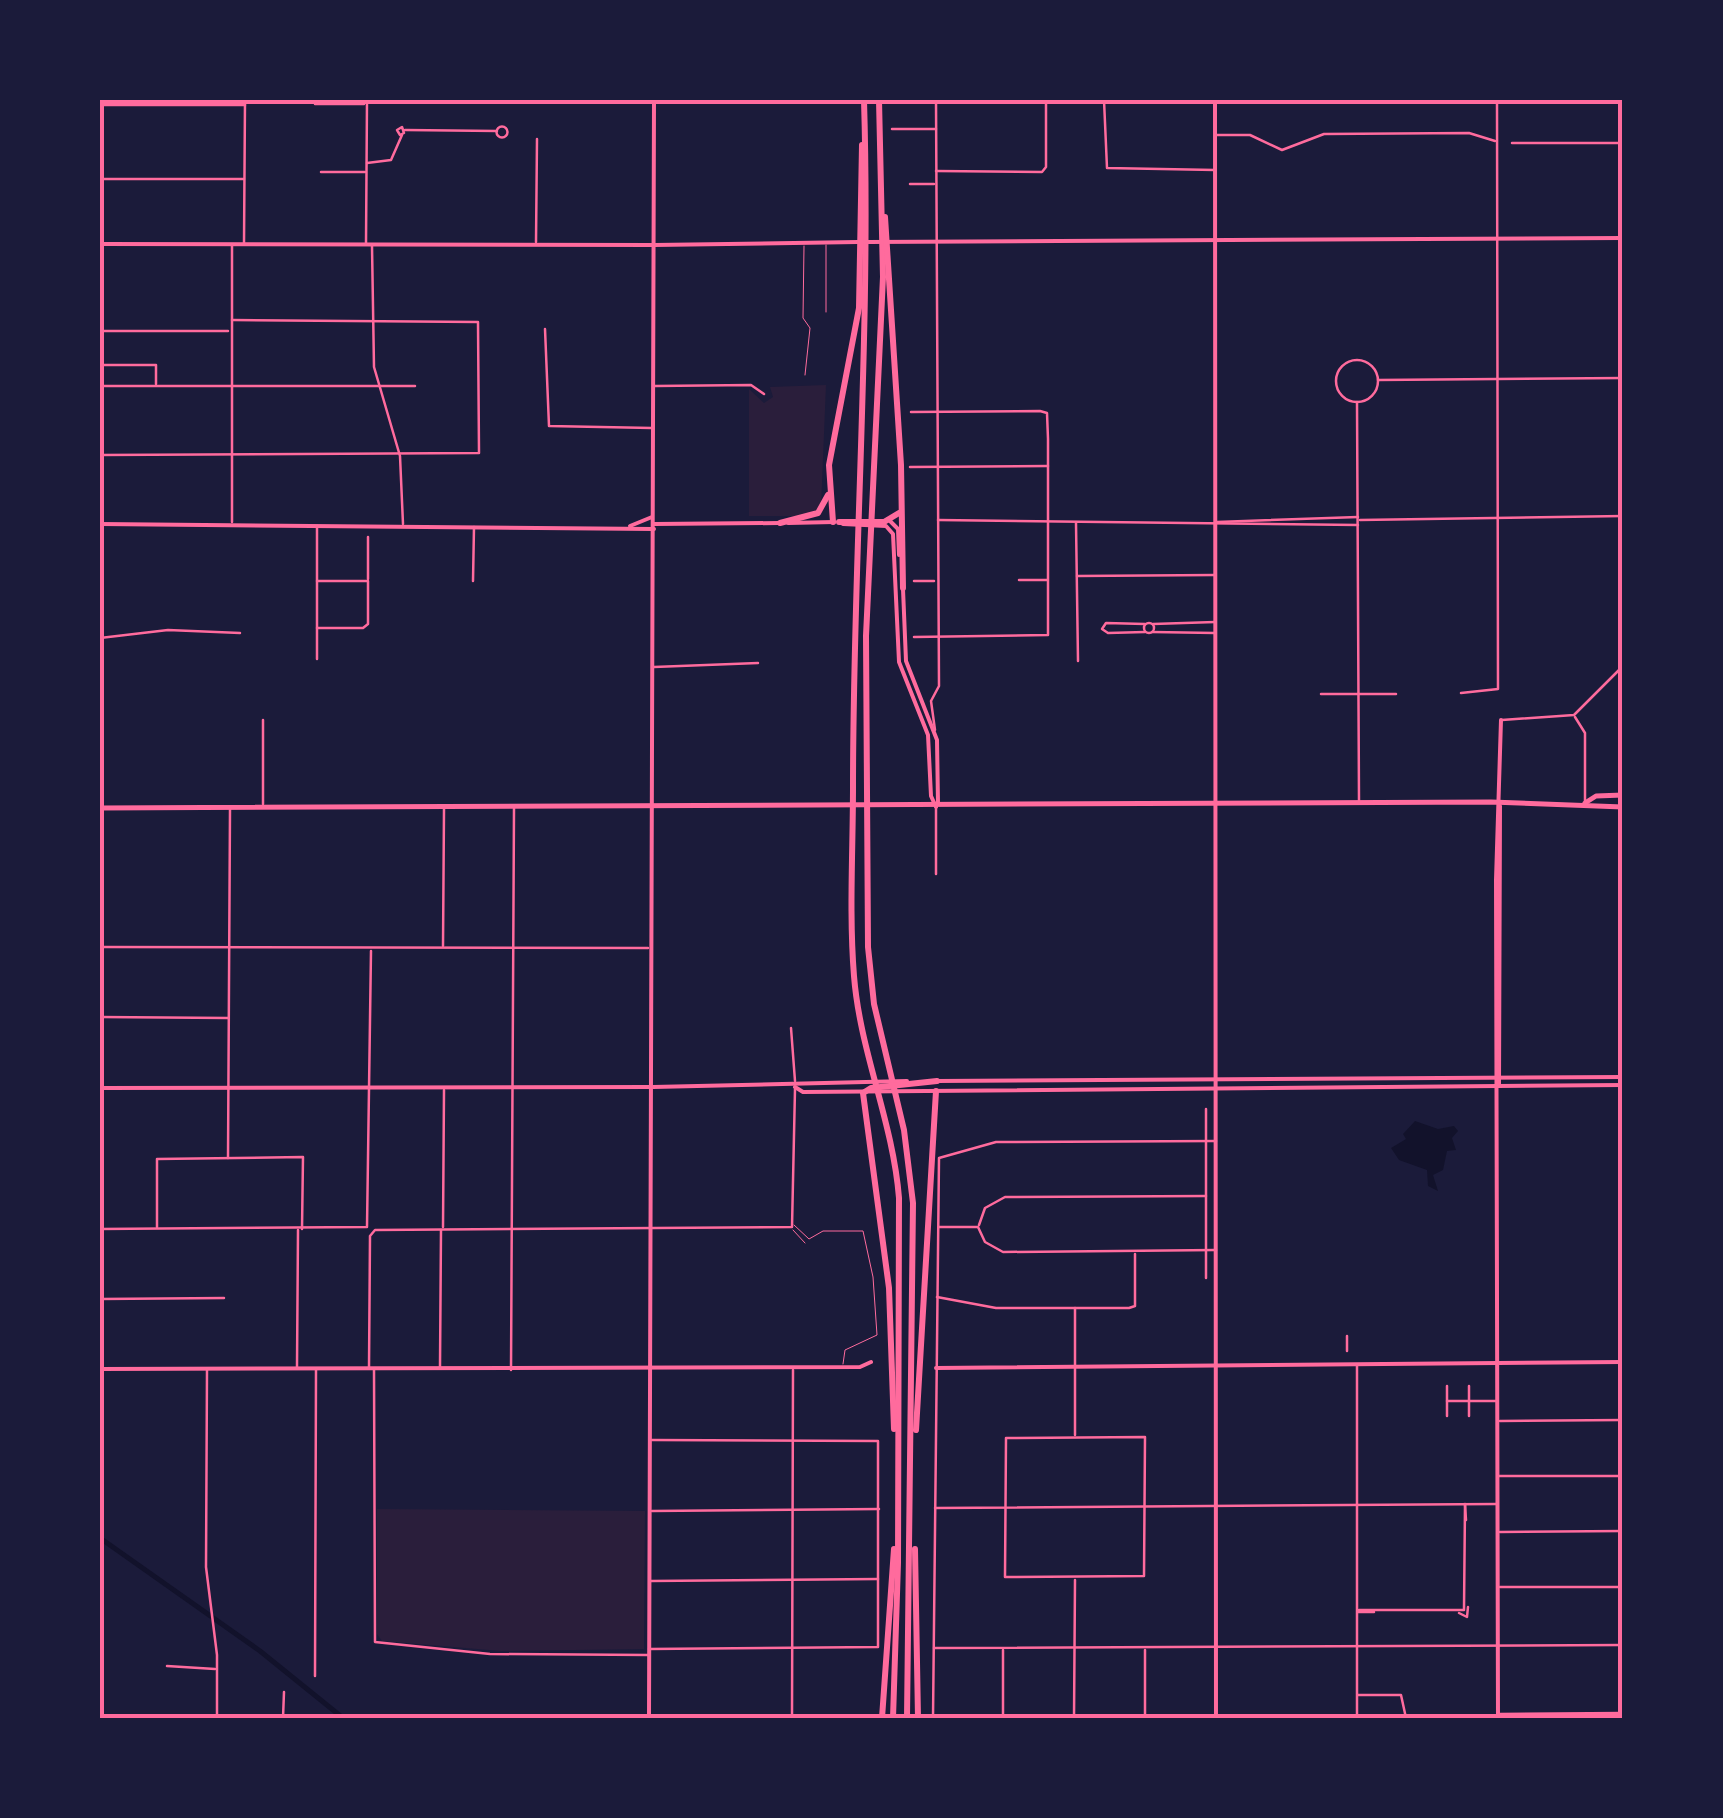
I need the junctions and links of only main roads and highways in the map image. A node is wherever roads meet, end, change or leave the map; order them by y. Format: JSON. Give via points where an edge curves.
{"nodes":[{"id":1,"x":864,"y":100,"type":"edge"},
{"id":2,"x":879,"y":100,"type":"edge"},
{"id":3,"x":865,"y":134,"type":"junction"},
{"id":4,"x":882,"y":211,"type":"junction"},
{"id":5,"x":828,"y":494,"type":"junction"},
{"id":6,"x":901,"y":507,"type":"junction"},
{"id":7,"x":780,"y":523,"type":"road end"},
{"id":8,"x":902,"y":588,"type":"road end"},
{"id":9,"x":1623,"y":795,"type":"edge"},
{"id":10,"x":1585,"y":803,"type":"junction"},
{"id":11,"x":1623,"y":806,"type":"edge"},
{"id":12,"x":100,"y":808,"type":"edge"},
{"id":13,"x":937,"y":1082,"type":"road end"},
{"id":14,"x":936,"y":1091,"type":"road end"},
{"id":15,"x":897,"y":1460,"type":"junction"},
{"id":16,"x":913,"y":1461,"type":"junction"},
{"id":17,"x":897,"y":1523,"type":"junction"},
{"id":18,"x":912,"y":1524,"type":"junction"},
{"id":19,"x":882,"y":1718,"type":"edge"},
{"id":20,"x":893,"y":1718,"type":"edge"},
{"id":21,"x":907,"y":1718,"type":"edge"},
{"id":22,"x":918,"y":1718,"type":"edge"}],
"edges":[{"from":1,"to":3,"type":"highway"},
{"from":2,"to":4,"type":"highway"},
{"from":3,"to":5,"type":"highway","via":[[858,323]]},
{"from":3,"to":15,"type":"highway","via":[[868,277],[854,570],[854,958],[860,1017],[897,1182]]},
{"from":4,"to":6,"type":"highway","via":[[888,223]]},
{"from":4,"to":16,"type":"highway","via":[[866,636],[868,947],[914,1203]]},
{"from":5,"to":6,"type":"highway","via":[[836,522],[891,520]]},
{"from":5,"to":7,"type":"highway","via":[[818,513]]},
{"from":6,"to":8,"type":"highway"},
{"from":9,"to":10,"type":"main road"},
{"from":10,"to":11,"type":"main road"},
{"from":10,"to":12,"type":"main road"},
{"from":13,"to":15,"type":"highway","via":[[865,1089],[889,1288]]},
{"from":14,"to":16,"type":"highway"},
{"from":15,"to":17,"type":"highway"},
{"from":16,"to":18,"type":"highway"},
{"from":17,"to":19,"type":"highway"},
{"from":17,"to":20,"type":"highway"},
{"from":18,"to":21,"type":"highway"},
{"from":18,"to":22,"type":"highway"}]}
